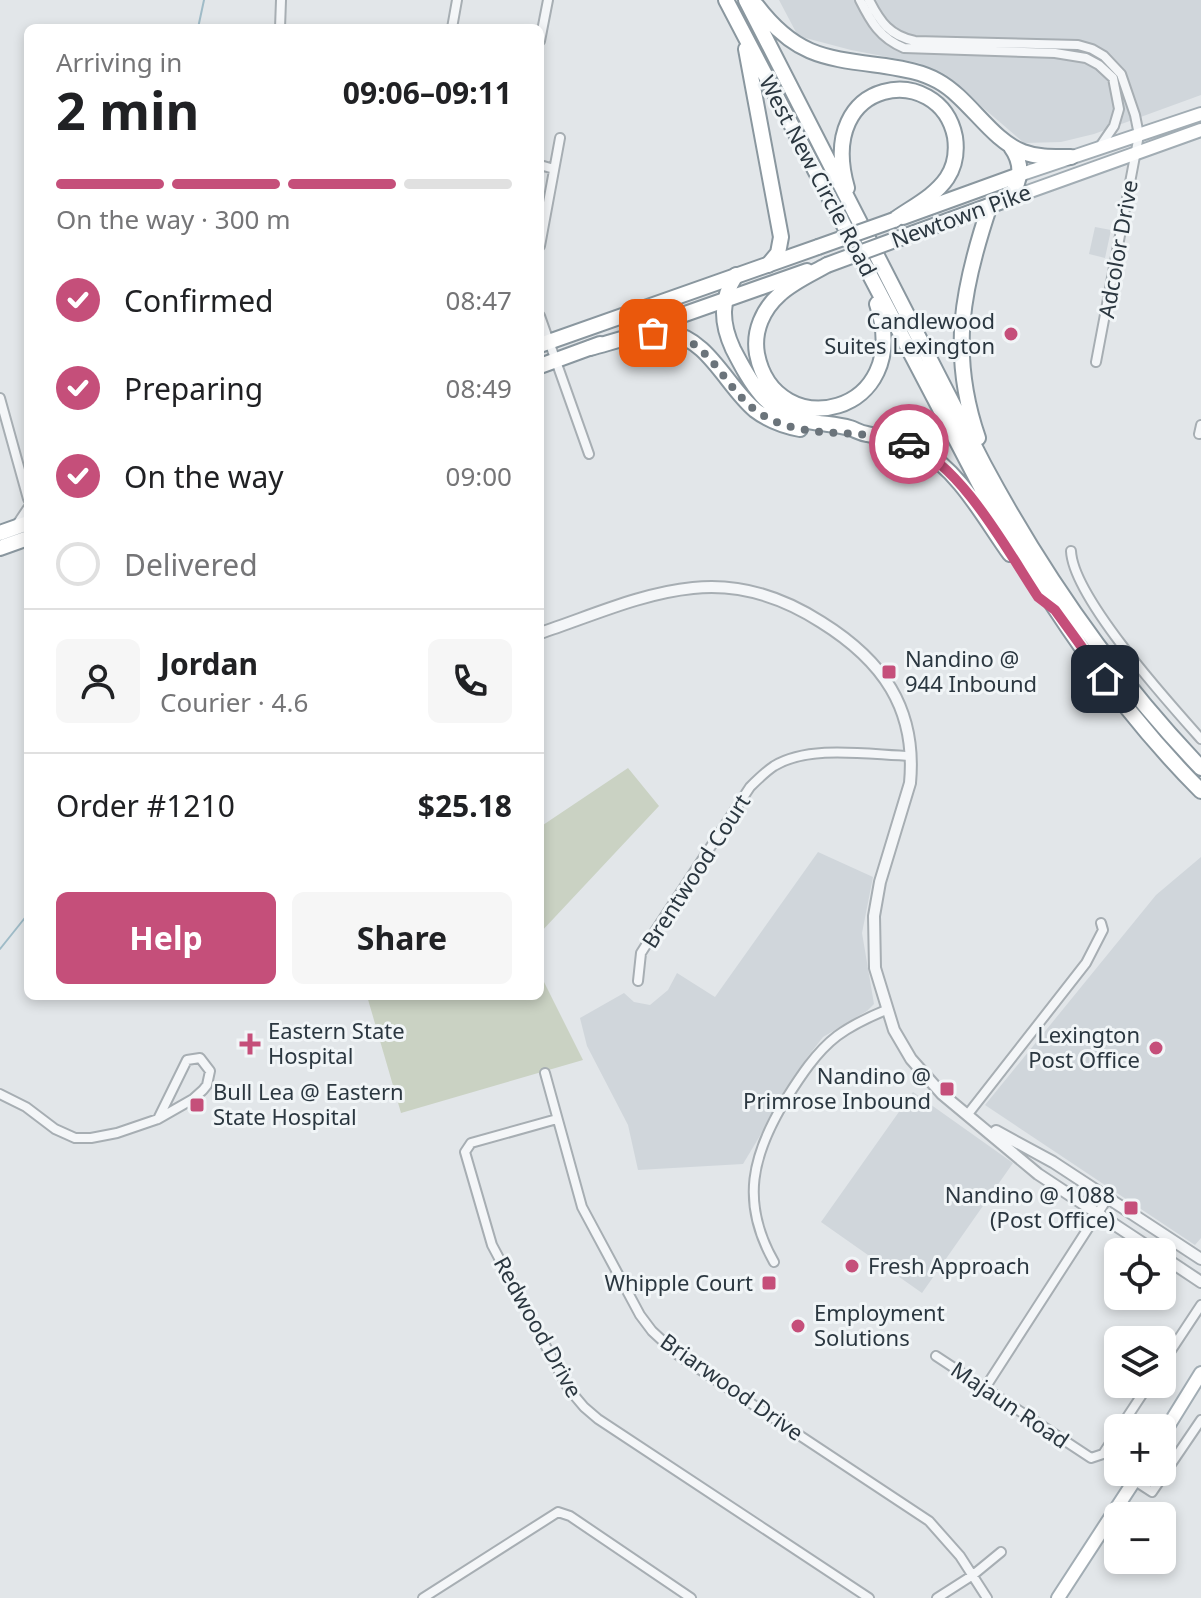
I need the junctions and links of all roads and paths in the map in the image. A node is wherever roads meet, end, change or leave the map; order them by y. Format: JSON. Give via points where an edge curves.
{"nodes":[{"id":1,"x":281,"y":0,"type":"edge"},
{"id":2,"x":457,"y":0,"type":"edge"},
{"id":3,"x":548,"y":0,"type":"edge"},
{"id":4,"x":726,"y":0,"type":"edge"},
{"id":5,"x":749,"y":0,"type":"edge"},
{"id":6,"x":860,"y":0,"type":"edge"},
{"id":7,"x":869,"y":0,"type":"edge"},
{"id":8,"x":280,"y":24,"type":"edge"},
{"id":9,"x":453,"y":24,"type":"edge"},
{"id":10,"x":543,"y":24,"type":"edge"},
{"id":11,"x":743,"y":33,"type":"junction"},
{"id":12,"x":1201,"y":114,"type":"edge"},
{"id":13,"x":1201,"y":130,"type":"edge"},
{"id":14,"x":1139,"y":135,"type":"junction"},
{"id":15,"x":560,"y":138,"type":"dead end"},
{"id":16,"x":1008,"y":143,"type":"junction"},
{"id":17,"x":1099,"y":149,"type":"junction"},
{"id":18,"x":1135,"y":154,"type":"junction"},
{"id":19,"x":1071,"y":157,"type":"junction"},
{"id":20,"x":544,"y":166,"type":"edge"},
{"id":21,"x":554,"y":169,"type":"junction"},
{"id":22,"x":1019,"y":175,"type":"junction"},
{"id":23,"x":1008,"y":199,"type":"junction"},
{"id":24,"x":990,"y":205,"type":"junction"},
{"id":25,"x":856,"y":219,"type":"junction"},
{"id":26,"x":894,"y":220,"type":"junction"},
{"id":27,"x":544,"y":224,"type":"edge"},
{"id":28,"x":862,"y":258,"type":"junction"},
{"id":29,"x":768,"y":265,"type":"junction"},
{"id":30,"x":827,"y":265,"type":"junction"},
{"id":31,"x":736,"y":275,"type":"junction"},
{"id":32,"x":724,"y":301,"type":"junction"},
{"id":33,"x":544,"y":343,"type":"edge"},
{"id":34,"x":590,"y":348,"type":"junction"},
{"id":35,"x":1096,"y":362,"type":"dead end"},
{"id":36,"x":547,"y":363,"type":"edge"},
{"id":37,"x":0,"y":398,"type":"edge"},
{"id":38,"x":860,"y":433,"type":"junction"},
{"id":39,"x":589,"y":454,"type":"dead end"},
{"id":40,"x":24,"y":485,"type":"edge"},
{"id":41,"x":998,"y":491,"type":"junction"},
{"id":42,"x":24,"y":515,"type":"edge"},
{"id":43,"x":24,"y":525,"type":"edge"},
{"id":44,"x":2,"y":533,"type":"edge"},
{"id":45,"x":24,"y":539,"type":"edge"},
{"id":46,"x":0,"y":548,"type":"edge"},
{"id":47,"x":1071,"y":551,"type":"dead end"},
{"id":48,"x":1055,"y":610,"type":"junction"},
{"id":49,"x":544,"y":632,"type":"edge"},
{"id":50,"x":1201,"y":739,"type":"edge"},
{"id":51,"x":911,"y":756,"type":"junction"},
{"id":52,"x":1201,"y":766,"type":"edge"},
{"id":53,"x":1201,"y":791,"type":"edge"},
{"id":54,"x":1101,"y":923,"type":"dead end"},
{"id":55,"x":638,"y":981,"type":"dead end"},
{"id":56,"x":886,"y":1010,"type":"junction"},
{"id":57,"x":545,"y":1073,"type":"dead end"},
{"id":58,"x":0,"y":1094,"type":"edge"},
{"id":59,"x":968,"y":1114,"type":"junction"},
{"id":60,"x":158,"y":1119,"type":"junction"},
{"id":61,"x":557,"y":1119,"type":"junction"},
{"id":62,"x":1005,"y":1140,"type":"junction"},
{"id":63,"x":1107,"y":1199,"type":"junction"},
{"id":64,"x":1097,"y":1212,"type":"junction"},
{"id":65,"x":1135,"y":1238,"type":"edge"},
{"id":66,"x":1201,"y":1259,"type":"edge"},
{"id":67,"x":774,"y":1262,"type":"dead end"},
{"id":68,"x":1176,"y":1265,"type":"edge"},
{"id":69,"x":1201,"y":1282,"type":"edge"},
{"id":70,"x":1201,"y":1305,"type":"edge"},
{"id":71,"x":1176,"y":1343,"type":"edge"},
{"id":72,"x":936,"y":1356,"type":"dead end"},
{"id":73,"x":1201,"y":1373,"type":"edge"},
{"id":74,"x":985,"y":1388,"type":"junction"},
{"id":75,"x":1176,"y":1414,"type":"edge"},
{"id":76,"x":1201,"y":1420,"type":"edge"},
{"id":77,"x":1104,"y":1452,"type":"edge"},
{"id":78,"x":1176,"y":1457,"type":"edge"},
{"id":79,"x":1131,"y":1486,"type":"edge"},
{"id":80,"x":1001,"y":1552,"type":"dead end"},
{"id":81,"x":973,"y":1575,"type":"junction"},
{"id":82,"x":988,"y":1597,"type":"edge"},
{"id":83,"x":423,"y":1598,"type":"edge"},
{"id":84,"x":691,"y":1598,"type":"edge"},
{"id":85,"x":869,"y":1598,"type":"edge"},
{"id":86,"x":937,"y":1598,"type":"edge"},
{"id":87,"x":1058,"y":1598,"type":"edge"}],
"edges":[{"from":1,"to":8,"type":"street"},
{"from":2,"to":9,"type":"street"},
{"from":3,"to":10,"type":"street"},
{"from":4,"to":11,"type":"highway","name":"West New Circle Road"},
{"from":5,"to":16,"type":"highway","via":[[808,52],[937,80]]},
{"from":5,"to":25,"type":"highway","name":"West New Circle Road"},
{"from":6,"to":17,"type":"street","via":[[884,37],[904,48],[1055,53],[1099,65],[1113,78],[1119,109]]},
{"from":7,"to":14,"type":"street","via":[[889,31],[915,41],[1092,49],[1121,74]]},
{"from":11,"to":28,"type":"highway","name":"West New Circle Road"},
{"from":11,"to":29,"type":"highway","via":[[781,237],[778,253]]},
{"from":12,"to":14,"type":"main road","name":"Newtown Pike"},
{"from":13,"to":18,"type":"main road","name":"Newtown Pike"},
{"from":14,"to":17,"type":"main road","name":"Newtown Pike"},
{"from":14,"to":18,"type":"street","name":"Adcolor Drive"},
{"from":15,"to":21,"type":"street"},
{"from":16,"to":19,"type":"highway","via":[[1032,155]]},
{"from":16,"to":22,"type":"highway","via":[[1019,159]]},
{"from":17,"to":19,"type":"main road","name":"Newtown Pike"},
{"from":18,"to":23,"type":"main road","name":"Newtown Pike"},
{"from":18,"to":35,"type":"street","name":"Adcolor Drive"},
{"from":19,"to":22,"type":"main road","name":"Newtown Pike"},
{"from":20,"to":21,"type":"street"},
{"from":21,"to":27,"type":"street"},
{"from":22,"to":23,"type":"highway"},
{"from":22,"to":26,"type":"highway","name":"Newtown Pike"},
{"from":23,"to":24,"type":"highway","name":"Newtown Pike"},
{"from":24,"to":30,"type":"highway","name":"Newtown Pike","bridge":true},
{"from":24,"to":41,"type":"highway","via":[[977,244],[960,354],[966,399]]},
{"from":25,"to":26,"type":"highway","via":[[841,160],[845,126],[868,98],[905,90],[942,109],[954,133],[955,157],[938,188]]},
{"from":25,"to":41,"type":"highway","name":"West New Circle Road"},
{"from":26,"to":29,"type":"highway","name":"Newtown Pike","bridge":true},
{"from":28,"to":30,"type":"highway","via":[[882,319],[882,363],[859,395],[822,409],[791,401],[774,388],[761,369],[756,338],[764,313],[780,294]]},
{"from":28,"to":48,"type":"highway","name":"West New Circle Road","via":[[983,491]]},
{"from":29,"to":31,"type":"highway","name":"Newtown Pike"},
{"from":30,"to":32,"type":"highway","name":"Newtown Pike"},
{"from":31,"to":32,"type":"highway"},
{"from":31,"to":33,"type":"highway","name":"Newtown Pike"},
{"from":32,"to":34,"type":"highway","name":"Newtown Pike"},
{"from":32,"to":38,"type":"highway","via":[[730,342],[766,402],[791,418]]},
{"from":33,"to":36,"type":"street"},
{"from":34,"to":36,"type":"highway","name":"Newtown Pike"},
{"from":34,"to":38,"type":"highway","via":[[653,333],[682,336],[763,415],[803,430]]},
{"from":36,"to":39,"type":"street"},
{"from":37,"to":40,"type":"street"},
{"from":38,"to":48,"type":"highway","via":[[920,449],[948,471],[1038,597]]},
{"from":41,"to":52,"type":"highway","name":"West New Circle Road","via":[[1109,661]]},
{"from":42,"to":44,"type":"street"},
{"from":43,"to":44,"type":"highway"},
{"from":45,"to":46,"type":"highway"},
{"from":47,"to":50,"type":"street","via":[[1076,574],[1092,602]]},
{"from":48,"to":53,"type":"highway","name":"West New Circle Road","via":[[1105,679]]},
{"from":49,"to":51,"type":"street","via":[[668,592],[733,589],[768,595],[818,620],[874,663],[900,705]]},
{"from":51,"to":55,"type":"street","name":"Brentwood Court","via":[[811,754],[763,774],[641,953]]},
{"from":51,"to":56,"type":"street","via":[[910,783],[874,916],[875,968]]},
{"from":54,"to":59,"type":"street","via":[[1103,930],[1086,963]]},
{"from":56,"to":59,"type":"street","via":[[919,1069]]},
{"from":56,"to":67,"type":"street","via":[[822,1049],[763,1142],[754,1176],[754,1209]]},
{"from":57,"to":61,"type":"street","name":"Briarwood Drive"},
{"from":58,"to":60,"type":"street","via":[[75,1138],[99,1137]]},
{"from":59,"to":62,"type":"street"},
{"from":60,"to":60,"type":"street","via":[[207,1085],[210,1071],[200,1058],[187,1060]]},
{"from":61,"to":81,"type":"street","name":"Briarwood Drive","via":[[582,1207],[652,1331],[678,1355],[922,1515]]},
{"from":61,"to":85,"type":"street","name":"Redwood Drive","via":[[471,1143],[465,1152],[492,1245],[568,1388],[598,1419]]},
{"from":62,"to":63,"type":"street","via":[[1053,1162]]},
{"from":62,"to":64,"type":"street","via":[[1038,1174]]},
{"from":63,"to":64,"type":"street"},
{"from":63,"to":66,"type":"street"},
{"from":64,"to":65,"type":"street"},
{"from":64,"to":74,"type":"street"},
{"from":68,"to":69,"type":"street"},
{"from":70,"to":71,"type":"street"},
{"from":72,"to":74,"type":"street","name":"Majaun Road"},
{"from":73,"to":75,"type":"main road"},
{"from":74,"to":77,"type":"street","name":"Majaun Road","via":[[1091,1458]]},
{"from":76,"to":78,"type":"street"},
{"from":79,"to":87,"type":"main road"},
{"from":80,"to":81,"type":"street"},
{"from":81,"to":82,"type":"street","name":"Briarwood Drive"},
{"from":81,"to":86,"type":"street"},
{"from":83,"to":84,"type":"street","via":[[558,1512]]}]}
